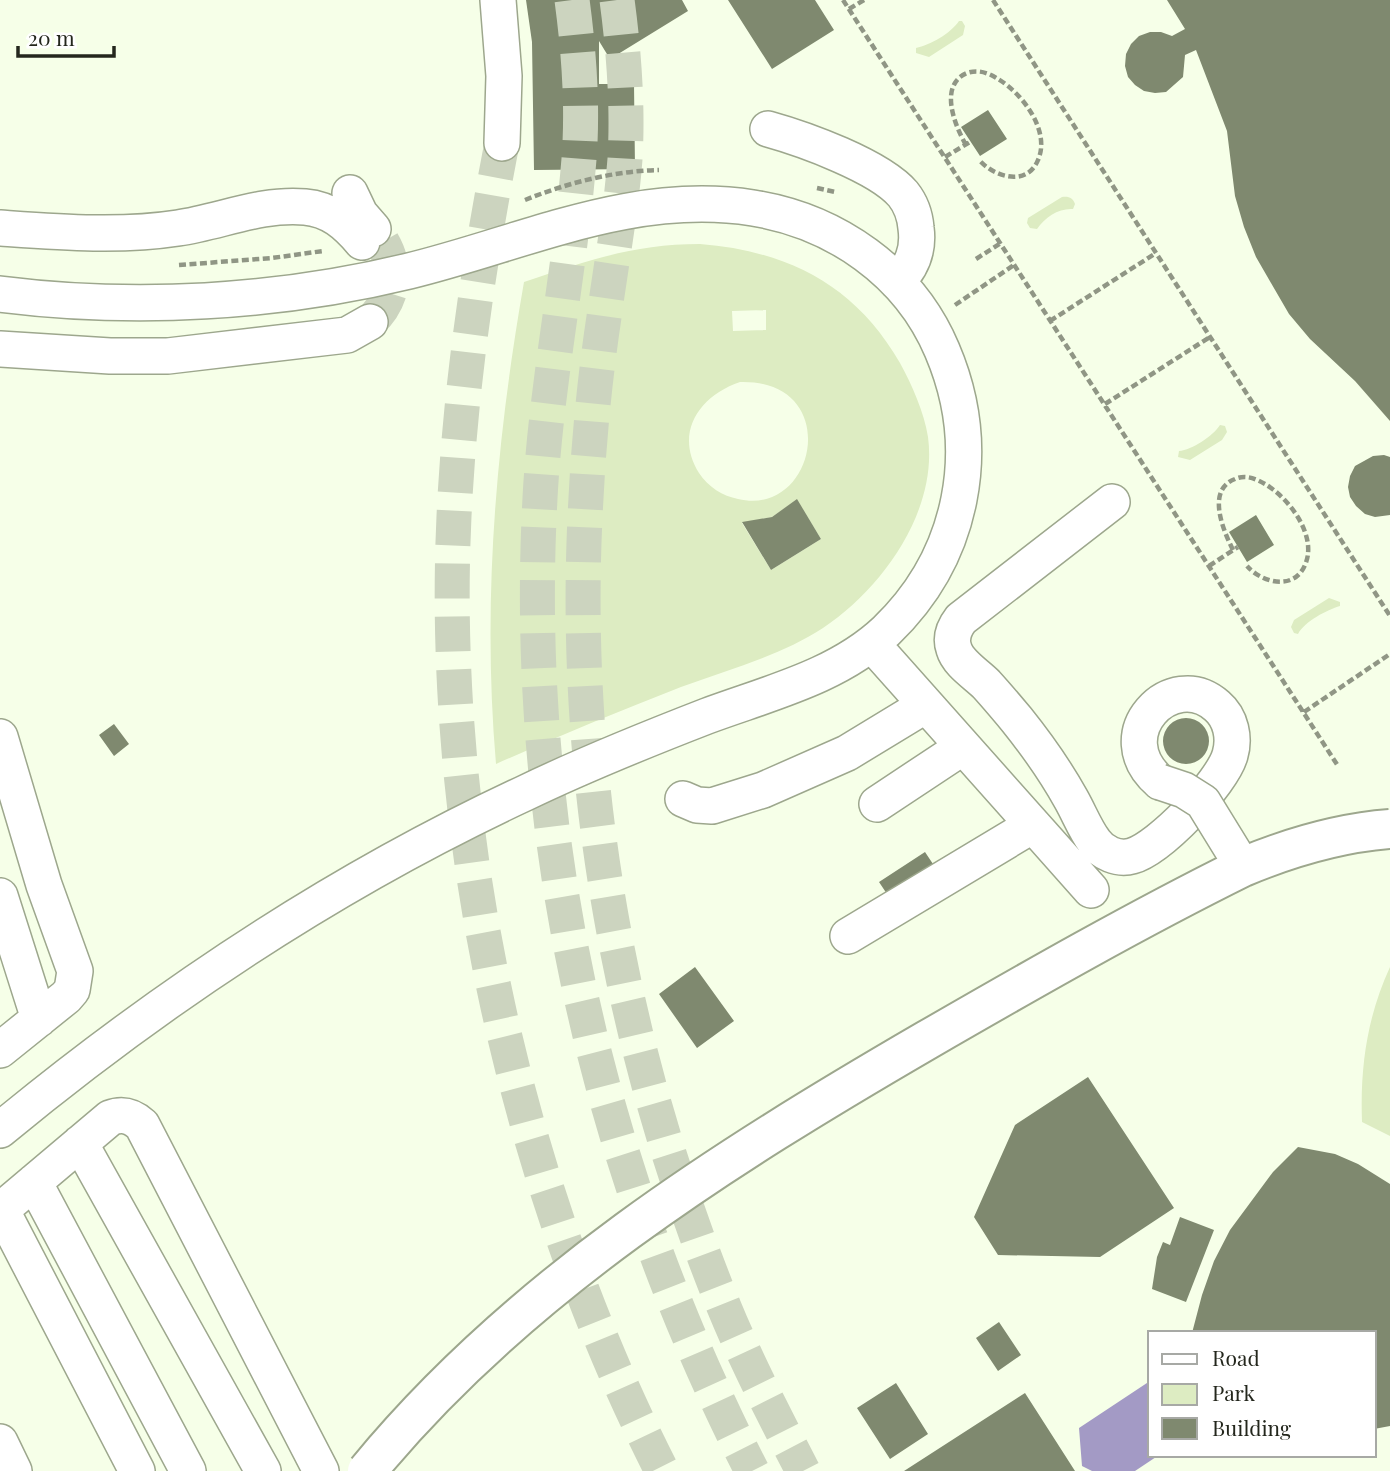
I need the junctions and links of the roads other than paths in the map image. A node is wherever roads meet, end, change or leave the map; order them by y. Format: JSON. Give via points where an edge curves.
{"nodes":[{"id":1,"x":498,"y":0,"type":"edge"},
{"id":2,"x":768,"y":129,"type":"dead end"},
{"id":3,"x":502,"y":143,"type":"tunnel mouth"},
{"id":4,"x":350,"y":193,"type":"dead end"},
{"id":5,"x":0,"y":228,"type":"edge"},
{"id":6,"x":897,"y":282,"type":"junction"},
{"id":7,"x":0,"y":294,"type":"edge"},
{"id":8,"x":370,"y":322,"type":"tunnel mouth"},
{"id":9,"x":0,"y":349,"type":"edge"},
{"id":10,"x":1112,"y":502,"type":"dead end"},
{"id":11,"x":872,"y":644,"type":"junction"},
{"id":12,"x":926,"y":705,"type":"junction"},
{"id":13,"x":1027,"y":733,"type":"junction"},
{"id":14,"x":0,"y":737,"type":"edge"},
{"id":15,"x":972,"y":756,"type":"junction"},
{"id":16,"x":682,"y":799,"type":"dead end"},
{"id":17,"x":877,"y":804,"type":"dead end"},
{"id":18,"x":1033,"y":825,"type":"junction"},
{"id":19,"x":1390,"y":828,"type":"edge"},
{"id":20,"x":1243,"y":867,"type":"junction"},
{"id":21,"x":1091,"y":890,"type":"dead end"},
{"id":22,"x":0,"y":896,"type":"edge"},
{"id":23,"x":848,"y":936,"type":"dead end"},
{"id":24,"x":39,"y":1018,"type":"junction"},
{"id":25,"x":0,"y":1050,"type":"edge"},
{"id":26,"x":0,"y":1130,"type":"edge"},
{"id":27,"x":80,"y":1143,"type":"junction"},
{"id":28,"x":34,"y":1182,"type":"junction"},
{"id":29,"x":1,"y":1210,"type":"edge"},
{"id":30,"x":0,"y":1442,"type":"edge"},
{"id":31,"x":15,"y":1471,"type":"edge"},
{"id":32,"x":137,"y":1471,"type":"edge"},
{"id":33,"x":188,"y":1471,"type":"edge"},
{"id":34,"x":263,"y":1471,"type":"edge"},
{"id":35,"x":321,"y":1471,"type":"edge"},
{"id":36,"x":367,"y":1471,"type":"edge"}],
"edges":[{"from":1,"to":3,"type":"street","via":[[504,76]]},
{"from":2,"to":6,"type":"street","via":[[843,156],[903,194],[914,215],[918,239],[912,262]]},
{"from":4,"to":5,"type":"street","via":[[360,214],[356,240],[333,215],[306,207],[245,213],[174,229],[86,232]]},
{"from":6,"to":7,"type":"street","via":[[872,259],[813,224],[780,213],[702,204],[614,212],[404,272],[274,295],[142,302]]},
{"from":6,"to":11,"type":"street","via":[[928,323],[951,371],[960,404],[963,474],[958,508],[933,572]]},
{"from":8,"to":9,"type":"street","via":[[347,335],[168,356]]},
{"from":10,"to":13,"type":"street","via":[[956,626],[957,656]]},
{"from":11,"to":12,"type":"street"},
{"from":11,"to":26,"type":"street","via":[[798,684],[613,753],[521,795],[342,888],[171,998]]},
{"from":12,"to":15,"type":"street"},
{"from":12,"to":16,"type":"street","via":[[847,753],[763,790],[712,806]]},
{"from":13,"to":15,"type":"street"},
{"from":13,"to":20,"type":"street","bridge":true,"via":[[1095,843],[1112,855],[1132,856],[1178,824],[1195,807],[1223,770],[1230,758],[1231,730],[1217,706],[1192,695],[1164,700],[1148,714],[1139,747],[1150,773],[1160,782],[1184,790],[1203,802]]},
{"from":14,"to":24,"type":"street","via":[[75,971],[66,997]]},
{"from":15,"to":17,"type":"street"},
{"from":15,"to":18,"type":"street"},
{"from":18,"to":21,"type":"street"},
{"from":18,"to":23,"type":"street"},
{"from":19,"to":20,"type":"main road","bridge":true,"via":[[1324,838]]},
{"from":20,"to":36,"type":"main road","bridge":true,"via":[[911,1050],[669,1202],[518,1318],[426,1405]]},
{"from":22,"to":24,"type":"street"},
{"from":24,"to":25,"type":"street"},
{"from":27,"to":28,"type":"street"},
{"from":27,"to":34,"type":"street"},
{"from":27,"to":35,"type":"street","via":[[119,1115],[142,1125]]},
{"from":28,"to":29,"type":"street"},
{"from":28,"to":33,"type":"street"},
{"from":29,"to":32,"type":"street"},
{"from":30,"to":31,"type":"street"}]}
